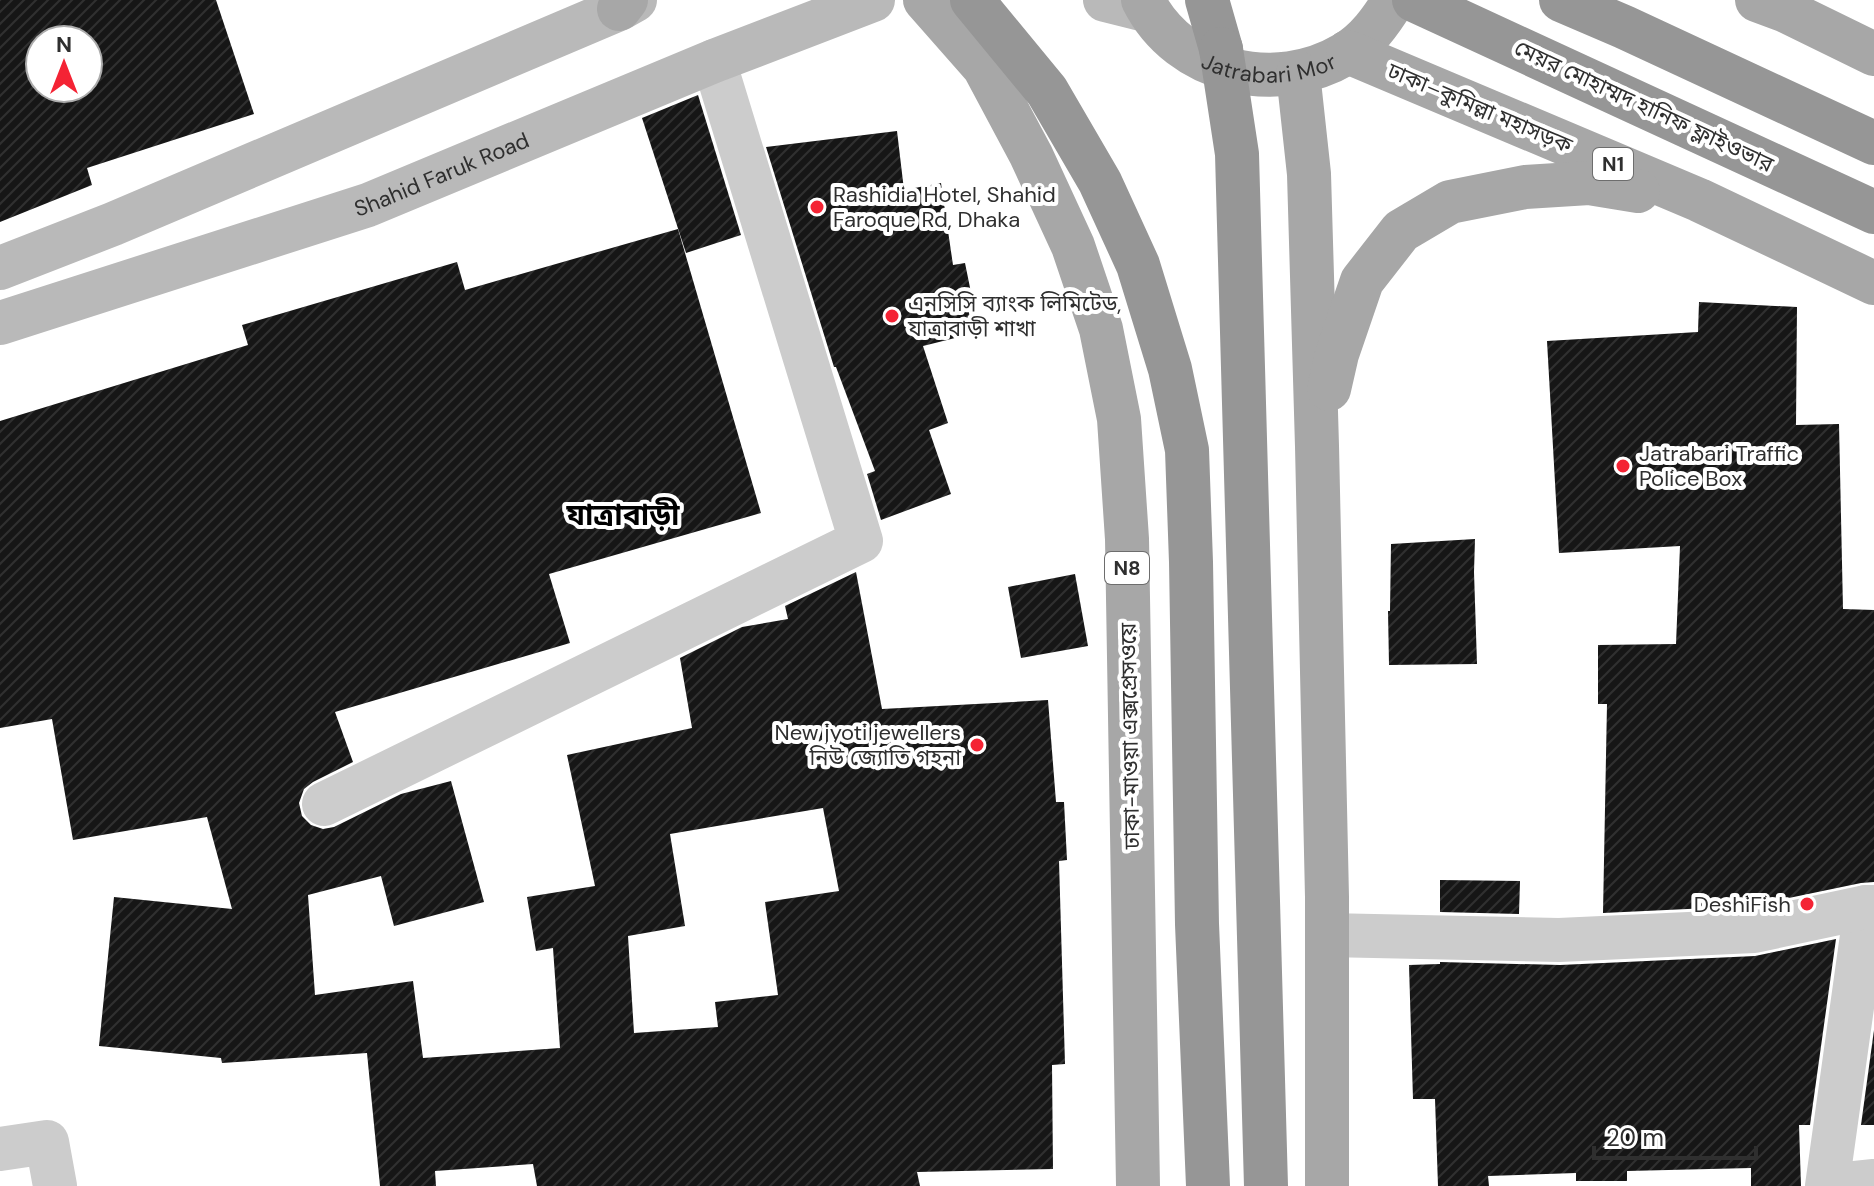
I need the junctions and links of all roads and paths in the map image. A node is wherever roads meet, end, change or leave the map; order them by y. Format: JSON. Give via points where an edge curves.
{"nodes":[{"id":1,"x":873,"y":0,"type":"edge"},
{"id":2,"x":925,"y":0,"type":"edge"},
{"id":3,"x":972,"y":0,"type":"edge"},
{"id":4,"x":1105,"y":0,"type":"edge"},
{"id":5,"x":1207,"y":0,"type":"edge"},
{"id":6,"x":1394,"y":0,"type":"edge"},
{"id":7,"x":1414,"y":0,"type":"edge"},
{"id":8,"x":1561,"y":0,"type":"edge"},
{"id":9,"x":1757,"y":0,"type":"edge"},
{"id":10,"x":627,"y":3,"type":"edge"},
{"id":11,"x":1146,"y":6,"type":"edge"},
{"id":12,"x":1348,"y":52,"type":"junction"},
{"id":13,"x":1874,"y":54,"type":"edge"},
{"id":14,"x":714,"y":61,"type":"junction"},
{"id":15,"x":1298,"y":73,"type":"junction"},
{"id":16,"x":1874,"y":143,"type":"edge"},
{"id":17,"x":1699,"y":200,"type":"junction"},
{"id":18,"x":1874,"y":212,"type":"edge"},
{"id":19,"x":0,"y":268,"type":"edge"},
{"id":20,"x":1874,"y":283,"type":"edge"},
{"id":21,"x":0,"y":323,"type":"edge"},
{"id":22,"x":1317,"y":446,"type":"junction"},
{"id":23,"x":324,"y":804,"type":"dead end"},
{"id":24,"x":1870,"y":907,"type":"edge"},
{"id":25,"x":1327,"y":935,"type":"junction"},
{"id":26,"x":0,"y":1149,"type":"edge"},
{"id":27,"x":1874,"y":1181,"type":"edge"},
{"id":28,"x":55,"y":1186,"type":"edge"},
{"id":29,"x":1138,"y":1186,"type":"edge"},
{"id":30,"x":1208,"y":1186,"type":"edge"},
{"id":31,"x":1266,"y":1186,"type":"edge"},
{"id":32,"x":1327,"y":1186,"type":"edge"}],
"edges":[{"from":1,"to":14,"type":"main road","name":"Shahid Faruk Road"},
{"from":2,"to":29,"type":"main road","name":"ঢাকা-মাওয়া এক্সপ্রেসওয়ে","number":"N8","via":[[984,67],[1031,155],[1073,246],[1101,329],[1119,419],[1127,539]]},
{"from":3,"to":30,"type":"highway","via":[[1047,91],[1100,182],[1138,265],[1170,369],[1187,450]]},
{"from":4,"to":11,"type":"main road"},
{"from":5,"to":31,"type":"highway","bridge":true,"via":[[1221,49],[1237,154]]},
{"from":6,"to":12,"type":"main road","name":"Jatrabari Mor","via":[[1376,27]]},
{"from":7,"to":18,"type":"highway","name":"মেয়র মোহাম্মদ হানিফ ফ্লাইওভার"},
{"from":8,"to":16,"type":"highway"},
{"from":9,"to":13,"type":"main road"},
{"from":10,"to":19,"type":"main road"},
{"from":11,"to":15,"type":"main road","name":"Jatrabari Mor","via":[[1167,33],[1213,65],[1269,76]]},
{"from":12,"to":15,"type":"main road","name":"Jatrabari Mor"},
{"from":12,"to":17,"type":"main road","name":"ঢাকা–কুমিল্লা মহাসড়ক","number":"N1"},
{"from":14,"to":21,"type":"main road","name":"Shahid Faruk Road","via":[[368,205]]},
{"from":14,"to":23,"type":"street","via":[[861,541]]},
{"from":15,"to":22,"type":"main road","via":[[1309,174]]},
{"from":17,"to":20,"type":"main road","name":"ঢাকা–কুমিল্লা মহাসড়ক","number":"N1"},
{"from":17,"to":22,"type":"main road","via":[[1589,183],[1525,187],[1450,202],[1401,231],[1362,281],[1337,354]]},
{"from":22,"to":25,"type":"main road"},
{"from":24,"to":25,"type":"street","via":[[1754,931],[1559,940]]},
{"from":24,"to":27,"type":"street","via":[[1827,1186]]},
{"from":25,"to":32,"type":"main road"},
{"from":26,"to":28,"type":"street","via":[[47,1142]]}]}
